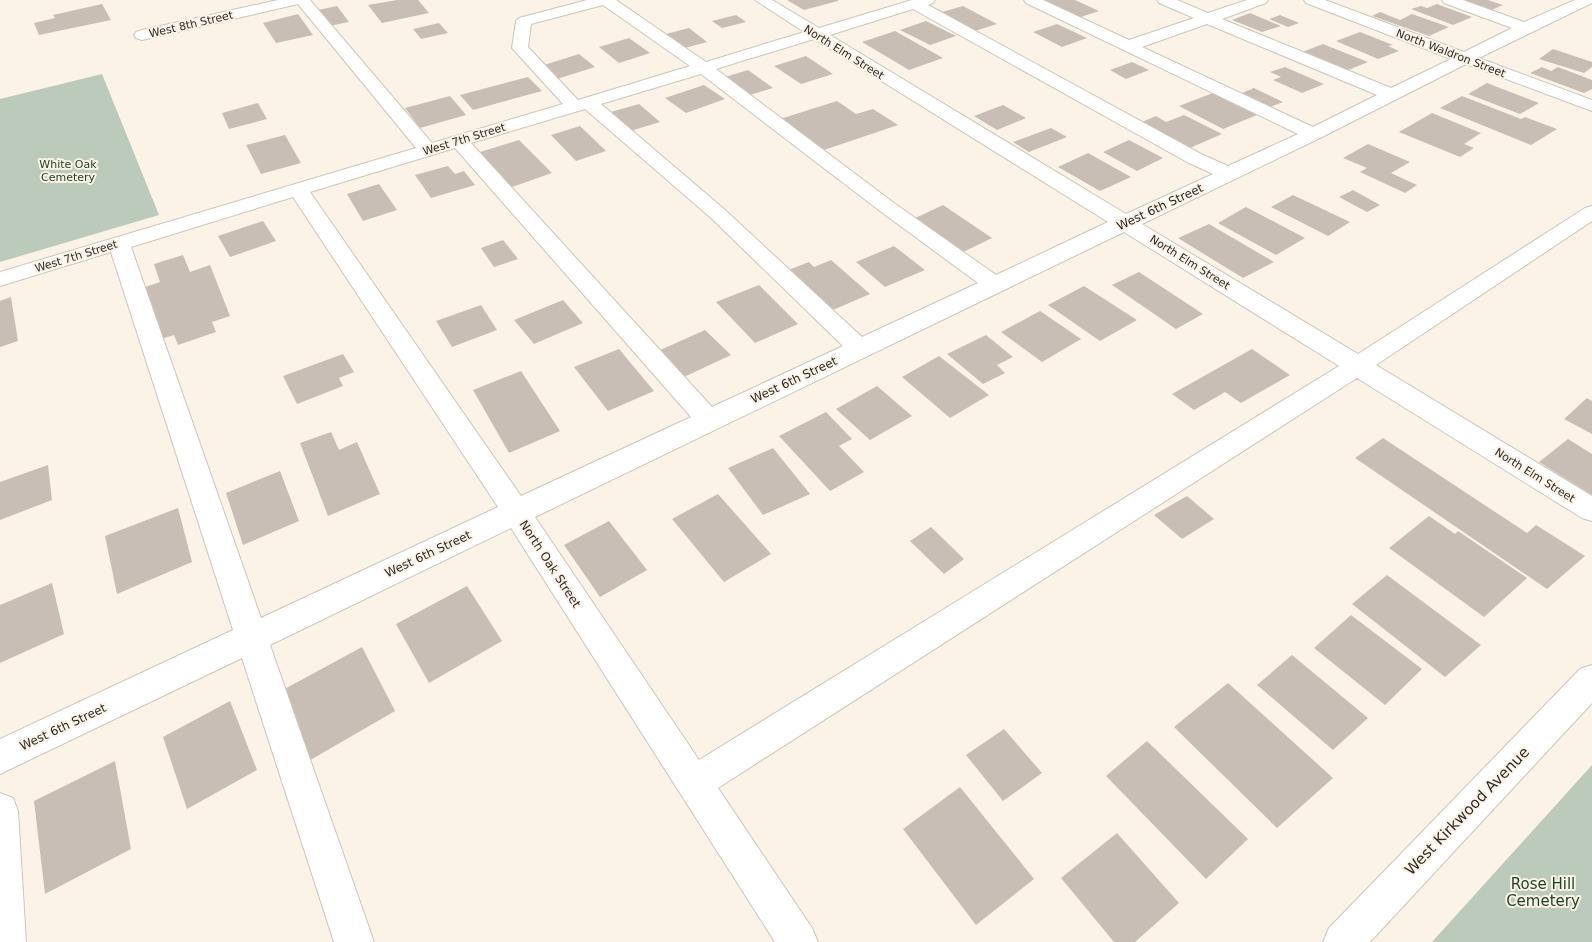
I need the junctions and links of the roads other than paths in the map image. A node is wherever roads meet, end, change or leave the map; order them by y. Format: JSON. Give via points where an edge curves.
{"nodes":[{"id":1,"x":298,"y":0,"type":"edge"},
{"id":2,"x":302,"y":0,"type":"edge"},
{"id":3,"x":605,"y":0,"type":"edge"},
{"id":4,"x":762,"y":0,"type":"edge"},
{"id":5,"x":1031,"y":0,"type":"edge"},
{"id":6,"x":1164,"y":0,"type":"edge"},
{"id":7,"x":1260,"y":0,"type":"edge"},
{"id":8,"x":1311,"y":0,"type":"edge"},
{"id":9,"x":1449,"y":0,"type":"edge"},
{"id":10,"x":922,"y":2,"type":"edge"},
{"id":11,"x":1572,"y":2,"type":"edge"},
{"id":12,"x":1209,"y":19,"type":"junction"},
{"id":13,"x":1525,"y":28,"type":"junction"},
{"id":14,"x":815,"y":34,"type":"junction"},
{"id":15,"x":142,"y":35,"type":"dead end"},
{"id":16,"x":1128,"y":46,"type":"junction"},
{"id":17,"x":1465,"y":59,"type":"junction"},
{"id":18,"x":704,"y":68,"type":"junction"},
{"id":19,"x":1392,"y":95,"type":"junction"},
{"id":20,"x":581,"y":104,"type":"junction"},
{"id":21,"x":1592,"y":106,"type":"edge"},
{"id":22,"x":1313,"y":134,"type":"junction"},
{"id":23,"x":459,"y":141,"type":"junction"},
{"id":24,"x":428,"y":150,"type":"junction"},
{"id":25,"x":1229,"y":174,"type":"junction"},
{"id":26,"x":298,"y":189,"type":"junction"},
{"id":27,"x":1592,"y":212,"type":"edge"},
{"id":28,"x":1126,"y":223,"type":"junction"},
{"id":29,"x":119,"y":243,"type":"junction"},
{"id":30,"x":0,"y":279,"type":"edge"},
{"id":31,"x":995,"y":285,"type":"junction"},
{"id":32,"x":860,"y":349,"type":"junction"},
{"id":33,"x":1358,"y":366,"type":"junction"},
{"id":34,"x":709,"y":421,"type":"junction"},
{"id":35,"x":1592,"y":510,"type":"edge"},
{"id":36,"x":516,"y":512,"type":"junction"},
{"id":37,"x":251,"y":638,"type":"junction"},
{"id":38,"x":1592,"y":680,"type":"edge"},
{"id":39,"x":0,"y":757,"type":"edge"},
{"id":40,"x":694,"y":783,"type":"junction"},
{"id":41,"x":0,"y":811,"type":"edge"},
{"id":42,"x":6,"y":942,"type":"edge"},
{"id":43,"x":354,"y":942,"type":"edge"},
{"id":44,"x":798,"y":942,"type":"edge"},
{"id":45,"x":1343,"y":942,"type":"edge"}],
"edges":[{"from":1,"to":15,"type":"street","name":"West 8th Street"},
{"from":2,"to":24,"type":"street"},
{"from":3,"to":18,"type":"street"},
{"from":3,"to":20,"type":"street","via":[[524,21],[520,48]]},
{"from":4,"to":14,"type":"street","name":"North Elm Street"},
{"from":5,"to":16,"type":"street"},
{"from":6,"to":12,"type":"street"},
{"from":7,"to":12,"type":"street"},
{"from":8,"to":17,"type":"street","name":"North Waldron Street"},
{"from":9,"to":13,"type":"street"},
{"from":10,"to":14,"type":"street","name":"West 7th Street"},
{"from":10,"to":25,"type":"street","via":[[1194,158]]},
{"from":11,"to":13,"type":"street","name":"West 6th Street"},
{"from":12,"to":16,"type":"street"},
{"from":12,"to":19,"type":"street"},
{"from":13,"to":17,"type":"street","name":"West 6th Street"},
{"from":14,"to":18,"type":"street","name":"West 7th Street"},
{"from":14,"to":28,"type":"street","name":"North Elm Street"},
{"from":16,"to":22,"type":"street"},
{"from":17,"to":19,"type":"street","name":"West 6th Street"},
{"from":17,"to":21,"type":"street","name":"North Waldron Street"},
{"from":18,"to":20,"type":"street","name":"West 7th Street"},
{"from":18,"to":31,"type":"street"},
{"from":19,"to":22,"type":"street","name":"West 6th Street"},
{"from":20,"to":23,"type":"street","name":"West 7th Street"},
{"from":20,"to":32,"type":"street","via":[[717,213]]},
{"from":22,"to":25,"type":"street","name":"West 6th Street"},
{"from":23,"to":24,"type":"street","name":"West 7th Street"},
{"from":23,"to":34,"type":"street"},
{"from":24,"to":26,"type":"street","name":"West 7th Street"},
{"from":25,"to":28,"type":"street","name":"West 6th Street"},
{"from":26,"to":29,"type":"street","name":"West 7th Street"},
{"from":26,"to":36,"type":"street","name":"North Oak Street"},
{"from":27,"to":33,"type":"street"},
{"from":28,"to":31,"type":"street","name":"West 6th Street"},
{"from":28,"to":33,"type":"street","name":"North Elm Street"},
{"from":29,"to":30,"type":"street","name":"West 7th Street"},
{"from":29,"to":37,"type":"street"},
{"from":31,"to":32,"type":"street","name":"West 6th Street"},
{"from":32,"to":34,"type":"street","name":"West 6th Street"},
{"from":33,"to":35,"type":"street","name":"North Elm Street"},
{"from":33,"to":40,"type":"street"},
{"from":34,"to":36,"type":"street","name":"West 6th Street"},
{"from":36,"to":37,"type":"street","name":"West 6th Street"},
{"from":36,"to":40,"type":"street","name":"North Oak Street"},
{"from":37,"to":39,"type":"street","name":"West 6th Street"},
{"from":37,"to":43,"type":"street"},
{"from":38,"to":45,"type":"street","name":"West Kirkwood Avenue"},
{"from":40,"to":44,"type":"street","name":"North Oak Street"},
{"from":41,"to":42,"type":"street"}]}
